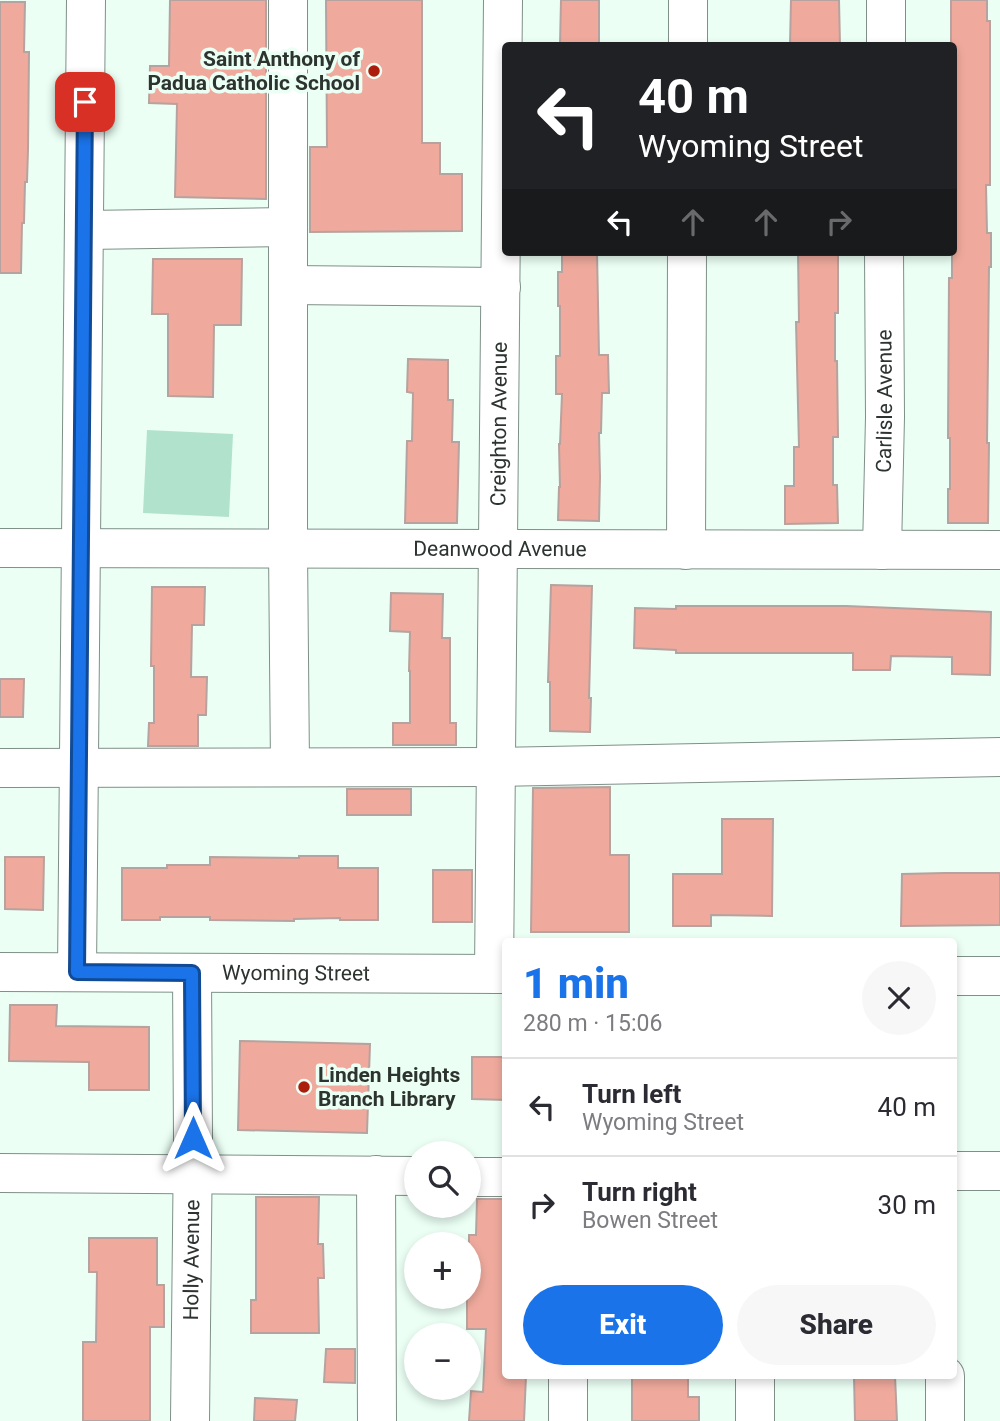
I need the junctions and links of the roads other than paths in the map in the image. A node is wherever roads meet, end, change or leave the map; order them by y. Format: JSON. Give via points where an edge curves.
{"nodes":[{"id":1,"x":86,"y":0,"type":"edge"},
{"id":2,"x":288,"y":0,"type":"edge"},
{"id":3,"x":503,"y":0,"type":"edge"},
{"id":4,"x":688,"y":0,"type":"edge"},
{"id":5,"x":886,"y":0,"type":"edge"},
{"id":6,"x":503,"y":42,"type":"edge"},
{"id":7,"x":688,"y":42,"type":"edge"},
{"id":8,"x":886,"y":42,"type":"edge"},
{"id":9,"x":502,"y":144,"type":"edge"},
{"id":10,"x":288,"y":227,"type":"junction"},
{"id":11,"x":85,"y":230,"type":"junction"},
{"id":12,"x":687,"y":256,"type":"edge"},
{"id":13,"x":884,"y":256,"type":"edge"},
{"id":14,"x":289,"y":285,"type":"junction"},
{"id":15,"x":501,"y":287,"type":"junction"},
{"id":16,"x":0,"y":548,"type":"edge"},
{"id":17,"x":80,"y":548,"type":"junction"},
{"id":18,"x":288,"y":549,"type":"junction"},
{"id":19,"x":498,"y":550,"type":"junction"},
{"id":20,"x":686,"y":550,"type":"junction"},
{"id":21,"x":882,"y":550,"type":"junction"},
{"id":22,"x":1000,"y":551,"type":"edge"},
{"id":23,"x":1000,"y":757,"type":"edge"},
{"id":24,"x":496,"y":766,"type":"junction"},
{"id":25,"x":290,"y":767,"type":"junction"},
{"id":26,"x":0,"y":768,"type":"edge"},
{"id":27,"x":78,"y":769,"type":"junction"},
{"id":28,"x":0,"y":972,"type":"edge"},
{"id":29,"x":77,"y":972,"type":"junction"},
{"id":30,"x":192,"y":973,"type":"junction"},
{"id":31,"x":500,"y":974,"type":"edge"},
{"id":32,"x":957,"y":976,"type":"edge"},
{"id":33,"x":1000,"y":976,"type":"edge"},
{"id":34,"x":957,"y":1171,"type":"edge"},
{"id":35,"x":1000,"y":1171,"type":"edge"},
{"id":36,"x":0,"y":1173,"type":"edge"},
{"id":37,"x":193,"y":1173,"type":"junction"},
{"id":38,"x":376,"y":1175,"type":"junction"},
{"id":39,"x":404,"y":1176,"type":"edge"},
{"id":40,"x":481,"y":1177,"type":"edge"},
{"id":41,"x":502,"y":1177,"type":"edge"},
{"id":42,"x":568,"y":1379,"type":"edge"},
{"id":43,"x":755,"y":1379,"type":"edge"},
{"id":44,"x":946,"y":1379,"type":"edge"},
{"id":45,"x":190,"y":1421,"type":"edge"},
{"id":46,"x":377,"y":1421,"type":"edge"},
{"id":47,"x":568,"y":1421,"type":"edge"},
{"id":48,"x":755,"y":1421,"type":"edge"},
{"id":49,"x":945,"y":1421,"type":"edge"}],
"edges":[{"from":1,"to":11,"type":"street"},
{"from":2,"to":10,"type":"street"},
{"from":3,"to":6,"type":"street","name":"Creighton Avenue"},
{"from":4,"to":7,"type":"street"},
{"from":5,"to":8,"type":"street"},
{"from":9,"to":15,"type":"street","name":"Creighton Avenue"},
{"from":10,"to":11,"type":"street"},
{"from":10,"to":14,"type":"street"},
{"from":11,"to":17,"type":"street"},
{"from":12,"to":20,"type":"street"},
{"from":13,"to":21,"type":"street","name":"Carlisle Avenue"},
{"from":14,"to":15,"type":"street"},
{"from":14,"to":18,"type":"street"},
{"from":15,"to":19,"type":"street","name":"Creighton Avenue"},
{"from":16,"to":17,"type":"street","name":"Deanwood Avenue"},
{"from":17,"to":18,"type":"street","name":"Deanwood Avenue"},
{"from":17,"to":27,"type":"street"},
{"from":18,"to":19,"type":"street","name":"Deanwood Avenue"},
{"from":18,"to":25,"type":"street"},
{"from":19,"to":20,"type":"street","name":"Deanwood Avenue"},
{"from":19,"to":24,"type":"street","name":"Creighton Avenue"},
{"from":20,"to":21,"type":"street","name":"Deanwood Avenue"},
{"from":21,"to":22,"type":"street","name":"Deanwood Avenue"},
{"from":23,"to":24,"type":"street"},
{"from":24,"to":25,"type":"street"},
{"from":24,"to":31,"type":"street","name":"Creighton Avenue"},
{"from":25,"to":27,"type":"street"},
{"from":26,"to":27,"type":"street"},
{"from":27,"to":29,"type":"street"},
{"from":28,"to":29,"type":"street","name":"Wyoming Street"},
{"from":29,"to":30,"type":"street","name":"Wyoming Street"},
{"from":30,"to":31,"type":"street","name":"Wyoming Street"},
{"from":30,"to":37,"type":"street","name":"Holly Avenue"},
{"from":32,"to":33,"type":"street"},
{"from":34,"to":35,"type":"street"},
{"from":36,"to":37,"type":"street"},
{"from":37,"to":38,"type":"street"},
{"from":37,"to":45,"type":"street","name":"Holly Avenue"},
{"from":38,"to":39,"type":"street"},
{"from":38,"to":46,"type":"street"},
{"from":40,"to":41,"type":"street"},
{"from":42,"to":47,"type":"street"},
{"from":43,"to":48,"type":"street"},
{"from":44,"to":49,"type":"street"}]}
